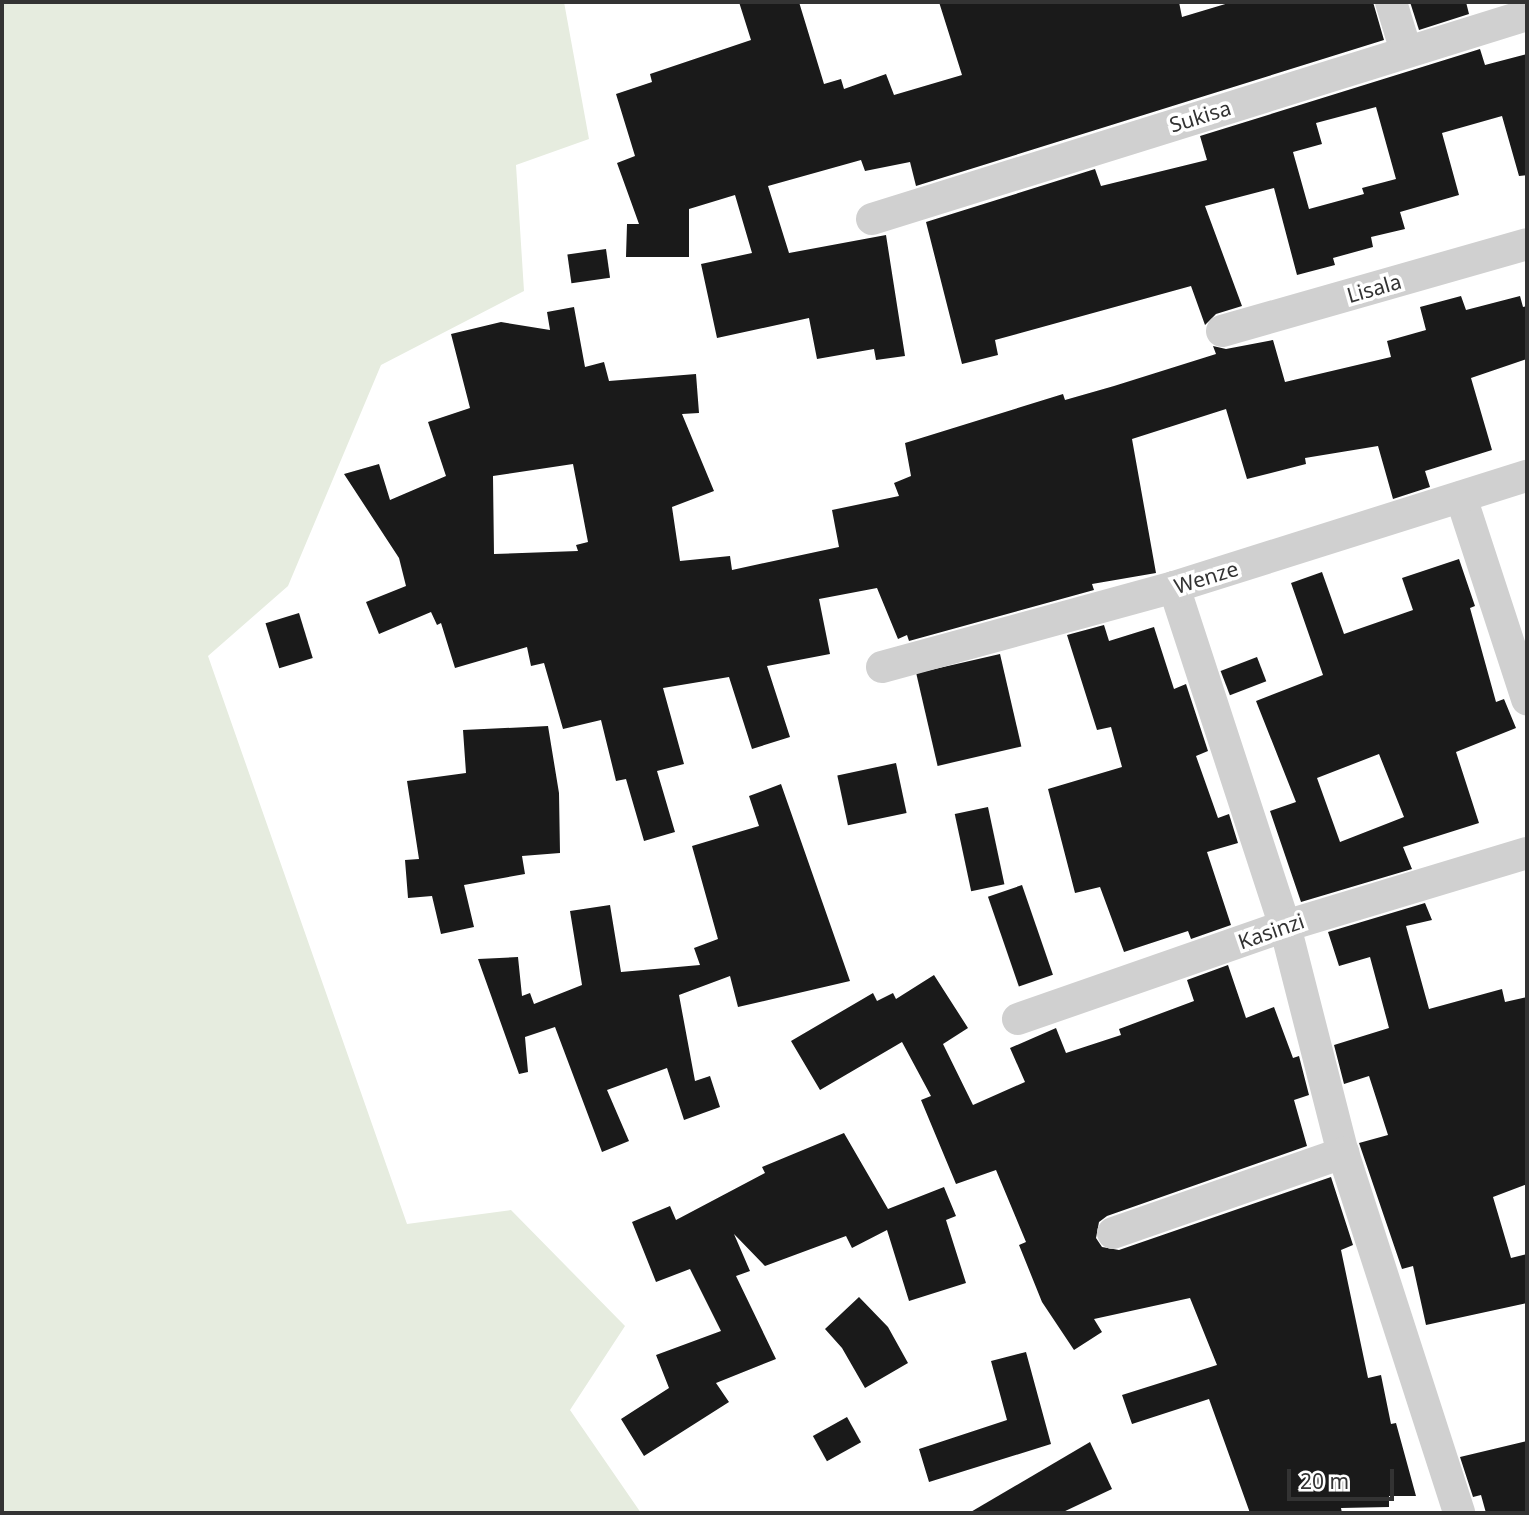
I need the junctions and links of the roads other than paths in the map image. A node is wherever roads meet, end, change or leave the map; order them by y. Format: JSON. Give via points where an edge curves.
{"nodes":[{"id":1,"x":1391,"y":2,"type":"edge"},
{"id":2,"x":1527,"y":15,"type":"edge"},
{"id":3,"x":1406,"y":51,"type":"junction"},
{"id":4,"x":872,"y":219,"type":"dead end"},
{"id":5,"x":1527,"y":244,"type":"edge"},
{"id":6,"x":1222,"y":331,"type":"dead end"},
{"id":7,"x":1527,"y":476,"type":"edge"},
{"id":8,"x":1461,"y":497,"type":"junction"},
{"id":9,"x":1174,"y":587,"type":"junction"},
{"id":10,"x":882,"y":667,"type":"dead end"},
{"id":11,"x":1527,"y":699,"type":"edge"},
{"id":12,"x":1527,"y":853,"type":"edge"},
{"id":13,"x":1285,"y":926,"type":"junction"},
{"id":14,"x":1018,"y":1019,"type":"dead end"},
{"id":15,"x":1343,"y":1153,"type":"junction"},
{"id":16,"x":1113,"y":1233,"type":"dead end"},
{"id":17,"x":1458,"y":1513,"type":"edge"}],
"edges":[{"from":1,"to":3,"type":"street"},
{"from":2,"to":3,"type":"street","name":"Sukisa"},
{"from":3,"to":4,"type":"street","name":"Sukisa"},
{"from":5,"to":6,"type":"street","name":"Lisala"},
{"from":7,"to":8,"type":"street","name":"Wenze"},
{"from":8,"to":9,"type":"street","name":"Wenze"},
{"from":8,"to":11,"type":"street"},
{"from":9,"to":10,"type":"street","name":"Wenze"},
{"from":9,"to":13,"type":"street"},
{"from":12,"to":13,"type":"street","name":"Kasinzi"},
{"from":13,"to":14,"type":"street","name":"Kasinzi"},
{"from":13,"to":15,"type":"street"},
{"from":15,"to":16,"type":"street"},
{"from":15,"to":17,"type":"street"}]}
